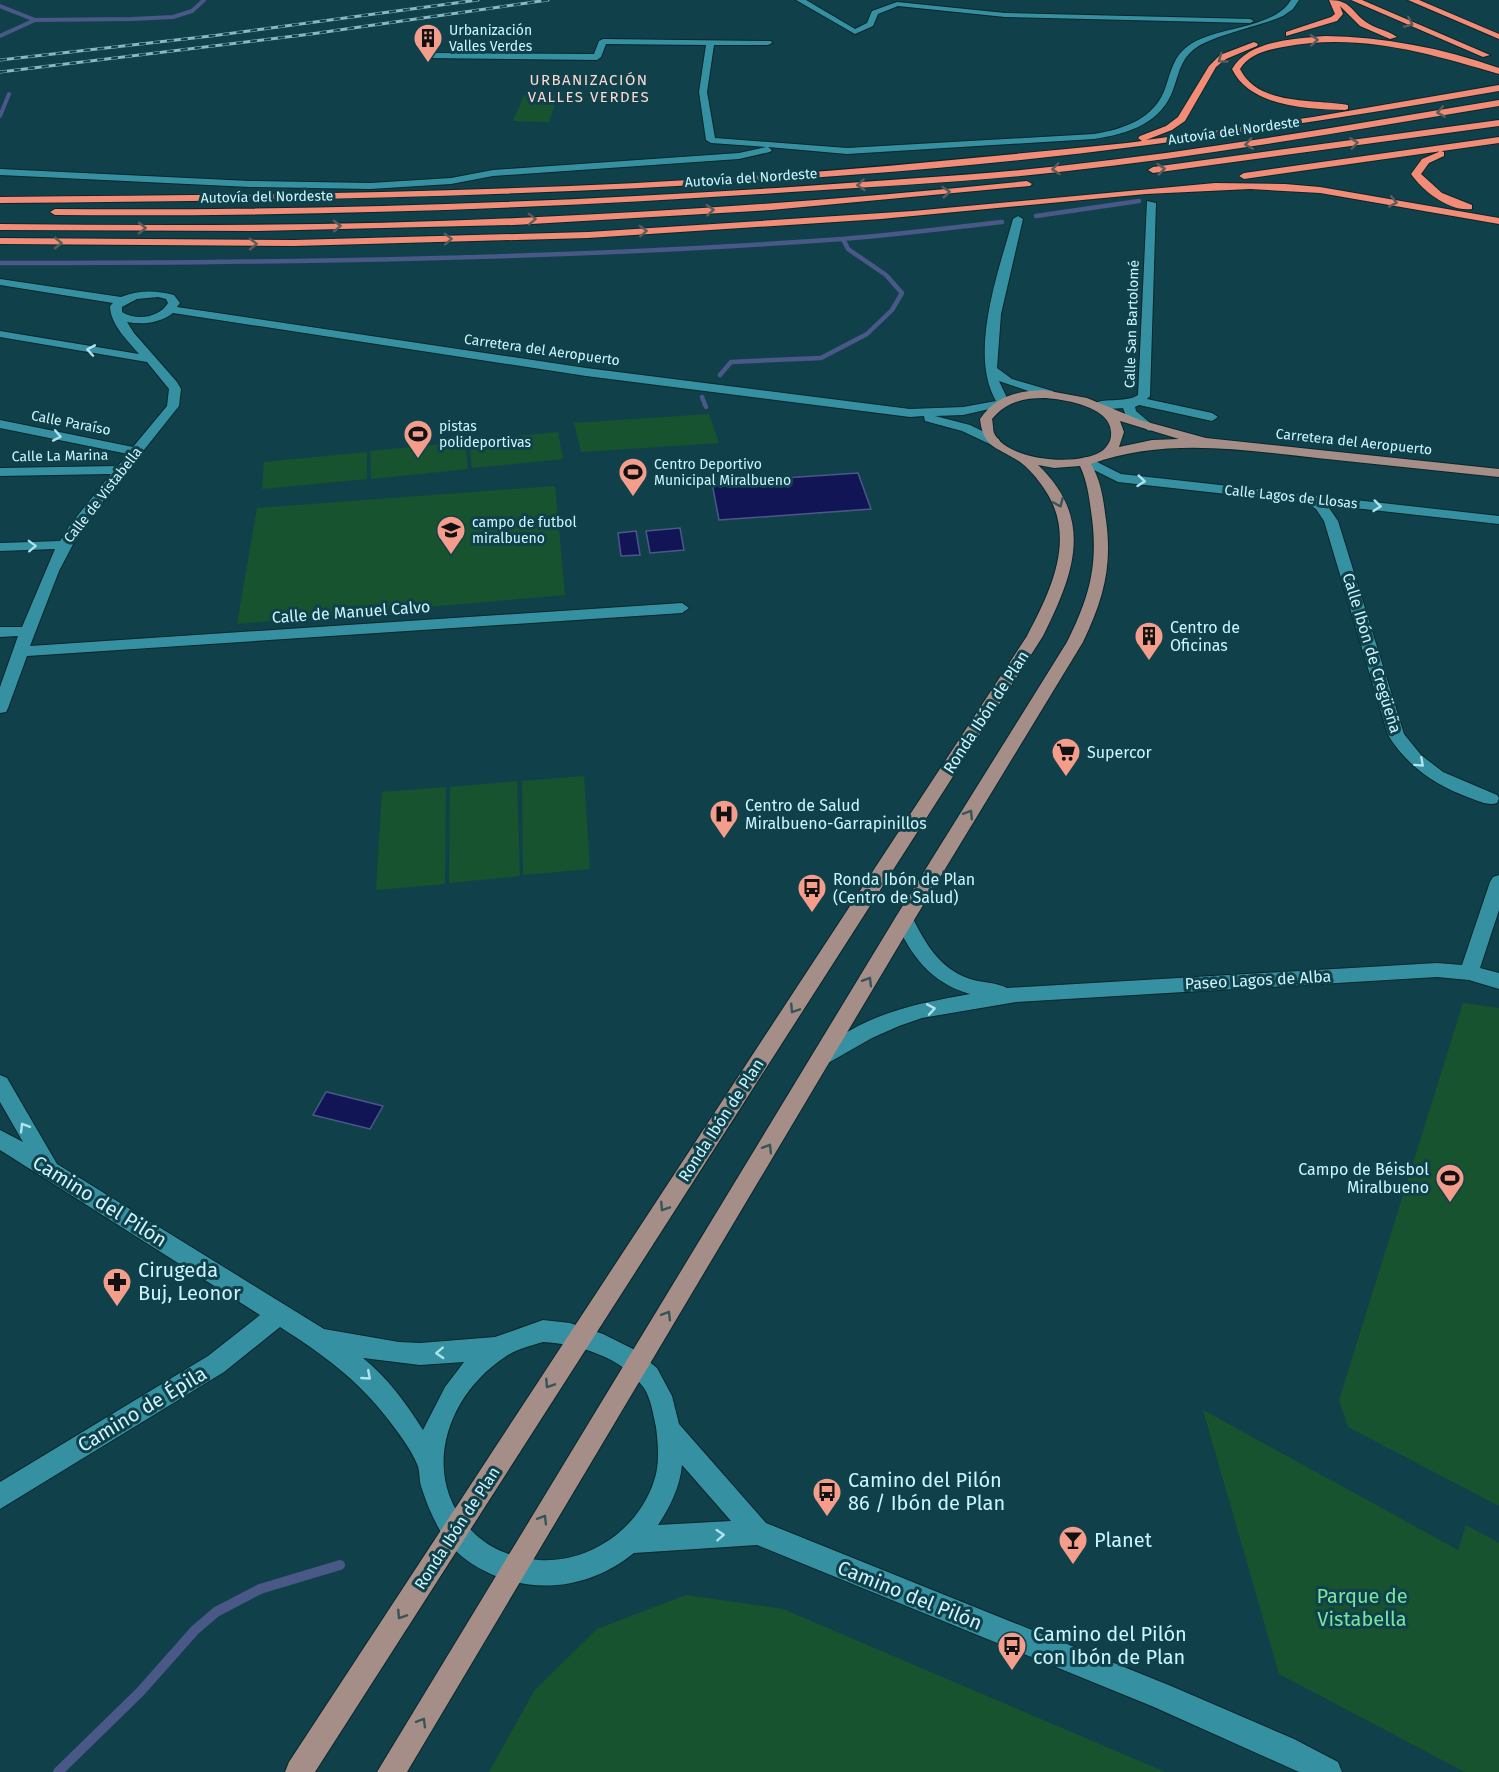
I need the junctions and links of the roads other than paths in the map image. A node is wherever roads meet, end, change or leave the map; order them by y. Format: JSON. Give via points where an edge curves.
{"nodes":[{"id":1,"x":800,"y":0,"type":"edge"},
{"id":2,"x":1295,"y":0,"type":"edge"},
{"id":3,"x":1334,"y":0,"type":"edge"},
{"id":4,"x":1355,"y":0,"type":"edge"},
{"id":5,"x":1412,"y":0,"type":"edge"},
{"id":6,"x":1260,"y":22,"type":"junction"},
{"id":7,"x":1499,"y":37,"type":"edge"},
{"id":8,"x":710,"y":43,"type":"junction"},
{"id":9,"x":768,"y":43,"type":"dead end"},
{"id":10,"x":425,"y":53,"type":"dead end"},
{"id":11,"x":1499,"y":61,"type":"edge"},
{"id":12,"x":1476,"y":63,"type":"junction"},
{"id":13,"x":1499,"y":71,"type":"edge"},
{"id":14,"x":1495,"y":88,"type":"edge"},
{"id":15,"x":1499,"y":103,"type":"edge"},
{"id":16,"x":1499,"y":123,"type":"edge"},
{"id":17,"x":1499,"y":140,"type":"edge"},
{"id":18,"x":1486,"y":142,"type":"junction"},
{"id":19,"x":788,"y":146,"type":"junction"},
{"id":20,"x":1074,"y":151,"type":"junction"},
{"id":21,"x":1146,"y":171,"type":"dead end"},
{"id":22,"x":0,"y":172,"type":"edge"},
{"id":23,"x":1086,"y":177,"type":"dead end"},
{"id":24,"x":0,"y":191,"type":"edge"},
{"id":25,"x":1103,"y":195,"type":"junction"},
{"id":26,"x":108,"y":198,"type":"junction"},
{"id":27,"x":0,"y":200,"type":"edge"},
{"id":28,"x":1152,"y":203,"type":"dead end"},
{"id":29,"x":0,"y":211,"type":"edge"},
{"id":30,"x":12,"y":211,"type":"dead end"},
{"id":31,"x":46,"y":212,"type":"dead end"},
{"id":32,"x":1499,"y":214,"type":"edge"},
{"id":33,"x":1018,"y":219,"type":"dead end"},
{"id":34,"x":1499,"y":221,"type":"edge"},
{"id":35,"x":0,"y":227,"type":"edge"},
{"id":36,"x":0,"y":242,"type":"edge"},
{"id":37,"x":0,"y":282,"type":"edge"},
{"id":38,"x":123,"y":301,"type":"junction"},
{"id":39,"x":171,"y":309,"type":"junction"},
{"id":40,"x":117,"y":315,"type":"junction"},
{"id":41,"x":146,"y":319,"type":"junction"},
{"id":42,"x":0,"y":334,"type":"edge"},
{"id":43,"x":129,"y":335,"type":"junction"},
{"id":44,"x":149,"y":359,"type":"junction"},
{"id":45,"x":992,"y":370,"type":"junction"},
{"id":46,"x":1049,"y":394,"type":"junction"},
{"id":47,"x":1132,"y":402,"type":"junction"},
{"id":48,"x":1000,"y":403,"type":"junction"},
{"id":49,"x":1100,"y":408,"type":"junction"},
{"id":50,"x":910,"y":413,"type":"junction"},
{"id":51,"x":1212,"y":417,"type":"dead end"},
{"id":52,"x":0,"y":424,"type":"edge"},
{"id":53,"x":1149,"y":427,"type":"junction"},
{"id":54,"x":994,"y":442,"type":"junction"},
{"id":55,"x":1206,"y":442,"type":"junction"},
{"id":56,"x":136,"y":452,"type":"junction"},
{"id":57,"x":1106,"y":454,"type":"junction"},
{"id":58,"x":1023,"y":458,"type":"junction"},
{"id":59,"x":1086,"y":461,"type":"junction"},
{"id":60,"x":121,"y":470,"type":"junction"},
{"id":61,"x":0,"y":472,"type":"edge"},
{"id":62,"x":1499,"y":473,"type":"edge"},
{"id":63,"x":1312,"y":500,"type":"junction"},
{"id":64,"x":1499,"y":520,"type":"edge"},
{"id":65,"x":64,"y":545,"type":"junction"},
{"id":66,"x":0,"y":547,"type":"edge"},
{"id":67,"x":682,"y":608,"type":"dead end"},
{"id":68,"x":27,"y":631,"type":"junction"},
{"id":69,"x":0,"y":632,"type":"edge"},
{"id":70,"x":22,"y":651,"type":"junction"},
{"id":71,"x":0,"y":708,"type":"edge"},
{"id":72,"x":1496,"y":802,"type":"edge"},
{"id":73,"x":1499,"y":882,"type":"edge"},
{"id":74,"x":904,"y":920,"type":"junction"},
{"id":75,"x":1469,"y":973,"type":"junction"},
{"id":76,"x":1499,"y":981,"type":"edge"},
{"id":77,"x":1016,"y":994,"type":"junction"},
{"id":78,"x":821,"y":1059,"type":"junction"},
{"id":79,"x":0,"y":1084,"type":"edge"},
{"id":80,"x":0,"y":1139,"type":"edge"},
{"id":81,"x":49,"y":1168,"type":"junction"},
{"id":82,"x":279,"y":1314,"type":"junction"},
{"id":83,"x":581,"y":1335,"type":"junction"},
{"id":84,"x":321,"y":1340,"type":"junction"},
{"id":85,"x":498,"y":1348,"type":"junction"},
{"id":86,"x":637,"y":1365,"type":"junction"},
{"id":87,"x":669,"y":1431,"type":"junction"},
{"id":88,"x":429,"y":1460,"type":"junction"},
{"id":89,"x":0,"y":1496,"type":"edge"},
{"id":90,"x":455,"y":1531,"type":"junction"},
{"id":91,"x":757,"y":1532,"type":"junction"},
{"id":92,"x":630,"y":1540,"type":"junction"},
{"id":93,"x":512,"y":1569,"type":"junction"},
{"id":94,"x":1284,"y":1749,"type":"junction"},
{"id":95,"x":299,"y":1772,"type":"edge"},
{"id":96,"x":392,"y":1772,"type":"edge"},
{"id":97,"x":1305,"y":1772,"type":"edge"},
{"id":98,"x":1328,"y":1772,"type":"edge"}],
"edges":[{"from":1,"to":6,"type":"street","via":[[855,32],[870,24],[875,13],[897,4],[1005,15]]},
{"from":2,"to":6,"type":"street","via":[[1288,11]]},
{"from":3,"to":12,"type":"highway","via":[[1377,31]]},
{"from":3,"to":20,"type":"highway","one_way":true,"via":[[1339,14],[1325,23],[1223,57],[1207,74],[1190,109],[1169,128],[1136,140]]},
{"from":4,"to":11,"type":"highway","one_way":true},
{"from":5,"to":7,"type":"highway"},
{"from":6,"to":19,"type":"street","via":[[1190,49],[1178,60],[1168,94],[1159,106],[1140,124],[1117,133],[860,150]]},
{"from":8,"to":9,"type":"street"},
{"from":8,"to":10,"type":"street","via":[[603,41],[597,57]]},
{"from":8,"to":19,"type":"street","via":[[703,92],[711,140]]},
{"from":12,"to":13,"type":"highway"},
{"from":14,"to":12,"type":"highway","one_way":true,"via":[[1376,105],[1317,105],[1258,91],[1241,81],[1236,69],[1244,58],[1263,49],[1292,42],[1329,40],[1403,45]]},
{"from":14,"to":20,"type":"highway","via":[[1260,129]]},
{"from":15,"to":31,"type":"highway","name":"Autovía del Nordeste","one_way":true,"via":[[1200,152],[907,182],[642,200],[366,211]]},
{"from":21,"to":16,"type":"highway","name":"Autovía del Nordeste","one_way":true},
{"from":17,"to":18,"type":"highway"},
{"from":18,"to":25,"type":"highway"},
{"from":18,"to":32,"type":"highway","via":[[1424,160],[1416,174],[1423,184],[1451,202]]},
{"from":19,"to":22,"type":"street","via":[[739,156],[370,186]]},
{"from":20,"to":26,"type":"highway","via":[[891,169],[635,186],[369,197]]},
{"from":35,"to":23,"type":"highway","name":"Autovía del Nordeste","one_way":true,"via":[[367,226],[652,214],[920,195]]},
{"from":24,"to":26,"type":"highway"},
{"from":25,"to":34,"type":"highway","one_way":true,"via":[[1226,185],[1290,186]]},
{"from":36,"to":25,"type":"highway","one_way":true,"via":[[371,243],[631,232],[851,218]]},
{"from":26,"to":27,"type":"highway"},
{"from":28,"to":47,"type":"street","name":"Calle San Bartolomé","via":[[1145,391],[1144,396]]},
{"from":29,"to":30,"type":"highway"},
{"from":33,"to":45,"type":"street","via":[[997,297]]},
{"from":37,"to":38,"type":"street"},
{"from":38,"to":39,"type":"street","via":[[158,294],[173,300]]},
{"from":38,"to":40,"type":"street","via":[[115,309]]},
{"from":39,"to":41,"type":"street"},
{"from":39,"to":50,"type":"street","name":"Carretera del Aeropuerto","via":[[586,372]]},
{"from":40,"to":41,"type":"street","via":[[128,320]]},
{"from":40,"to":43,"type":"street","name":"Calle de Vistabella"},
{"from":41,"to":43,"type":"street"},
{"from":44,"to":42,"type":"street","one_way":true},
{"from":43,"to":44,"type":"street","name":"Calle de Vistabella"},
{"from":44,"to":56,"type":"street","name":"Calle de Vistabella","via":[[171,382],[175,396],[173,406]]},
{"from":45,"to":46,"type":"street","via":[[1008,382]]},
{"from":45,"to":48,"type":"street"},
{"from":46,"to":48,"type":"main road","name":"Carretera del Aeropuerto"},
{"from":46,"to":49,"type":"main road","name":"Carretera del Aeropuerto"},
{"from":47,"to":49,"type":"street","name":"Calle San Bartolomé"},
{"from":47,"to":51,"type":"street"},
{"from":47,"to":53,"type":"street","via":[[1130,413]]},
{"from":48,"to":50,"type":"street","name":"Carretera del Aeropuerto","via":[[963,411]]},
{"from":48,"to":54,"type":"main road","via":[[986,419],[985,426]]},
{"from":49,"to":53,"type":"main road","name":"Carretera del Aeropuerto"},
{"from":49,"to":57,"type":"main road","via":[[1119,432],[1119,440]]},
{"from":50,"to":54,"type":"street","name":"Carretera del Aeropuerto","via":[[966,428]]},
{"from":52,"to":56,"type":"street","name":"Calle Paraíso","one_way":true},
{"from":53,"to":55,"type":"main road","name":"Carretera del Aeropuerto"},
{"from":54,"to":58,"type":"main road","name":"Carretera del Aeropuerto"},
{"from":55,"to":57,"type":"main road","name":"Carretera del Aeropuerto","via":[[1168,442]]},
{"from":55,"to":62,"type":"main road","name":"Carretera del Aeropuerto"},
{"from":56,"to":60,"type":"street","name":"Calle de Vistabella"},
{"from":57,"to":59,"type":"main road","name":"Carretera del Aeropuerto"},
{"from":58,"to":59,"type":"main road","name":"Carretera del Aeropuerto","via":[[1054,464]]},
{"from":58,"to":83,"type":"main road","name":"Ronda Ibón de Plan","one_way":true,"via":[[1050,483],[1068,528],[1069,554],[1057,596],[1035,636]]},
{"from":59,"to":63,"type":"street","name":"Calle Lagos de Llosas","one_way":true,"via":[[1118,478]]},
{"from":74,"to":59,"type":"main road","one_way":true,"via":[[1075,642],[1096,599],[1103,568],[1102,536],[1093,478]]},
{"from":60,"to":61,"type":"street","name":"Calle La Marina"},
{"from":60,"to":65,"type":"street","name":"Calle de Vistabella"},
{"from":63,"to":64,"type":"street","name":"Calle Lagos de Llosas","one_way":true},
{"from":63,"to":72,"type":"street","name":"Calle Ibón de Cregüeña","one_way":true,"via":[[1331,521],[1396,735],[1426,770]]},
{"from":66,"to":65,"type":"street","one_way":true},
{"from":65,"to":68,"type":"street","name":"Calle de Vistabella"},
{"from":67,"to":70,"type":"street","name":"Calle de Manuel Calvo"},
{"from":68,"to":69,"type":"street"},
{"from":68,"to":70,"type":"street","name":"Calle de Vistabella"},
{"from":70,"to":71,"type":"street","name":"Calle de Vistabella"},
{"from":73,"to":75,"type":"street"},
{"from":74,"to":77,"type":"street","name":"Paseo Lagos de Alba","via":[[929,962],[951,981]]},
{"from":78,"to":74,"type":"main road","one_way":true},
{"from":75,"to":76,"type":"street","name":"Paseo Lagos de Alba"},
{"from":75,"to":77,"type":"street","name":"Paseo Lagos de Alba","via":[[1437,970]]},
{"from":78,"to":77,"type":"street","name":"Paseo Lagos de Alba","one_way":true,"via":[[892,1020]]},
{"from":86,"to":78,"type":"main road","one_way":true},
{"from":81,"to":79,"type":"street","one_way":true},
{"from":80,"to":81,"type":"street","name":"Camino del Pilón"},
{"from":81,"to":82,"type":"street","name":"Camino del Pilón"},
{"from":82,"to":84,"type":"street","name":"Camino del Pilón"},
{"from":82,"to":89,"type":"street","name":"Camino de Épila","via":[[216,1364]]},
{"from":83,"to":85,"type":"street","name":"Camino del Pilón","via":[[543,1331]]},
{"from":83,"to":86,"type":"street","name":"Camino del Pilón"},
{"from":83,"to":90,"type":"main road","name":"Ronda Ibón de Plan","one_way":true},
{"from":85,"to":84,"type":"street","name":"Camino del Pilón","one_way":true,"via":[[399,1353]]},
{"from":84,"to":88,"type":"street","name":"Camino del Pilón","one_way":true,"via":[[371,1379]]},
{"from":85,"to":88,"type":"street","name":"Camino del Pilón","via":[[459,1384],[447,1403],[435,1424]]},
{"from":86,"to":87,"type":"street","name":"Camino del Pilón","via":[[650,1376],[658,1391]]},
{"from":93,"to":86,"type":"main road","one_way":true},
{"from":87,"to":91,"type":"street","name":"Camino del Pilón"},
{"from":87,"to":92,"type":"street","name":"Camino del Pilón","via":[[667,1481],[644,1525]]},
{"from":88,"to":90,"type":"street","name":"Camino del Pilón","via":[[432,1483]]},
{"from":90,"to":93,"type":"street","name":"Camino del Pilón","via":[[490,1561]]},
{"from":90,"to":95,"type":"main road","name":"Ronda Ibón de Plan","one_way":true},
{"from":92,"to":91,"type":"street","name":"Camino del Pilón","one_way":true},
{"from":91,"to":94,"type":"street","name":"Camino del Pilón"},
{"from":92,"to":93,"type":"street","name":"Camino del Pilón","via":[[600,1562],[564,1574]]},
{"from":96,"to":93,"type":"main road","one_way":true},
{"from":94,"to":97,"type":"street"},
{"from":94,"to":98,"type":"street","name":"Camino del Pilón"}]}
